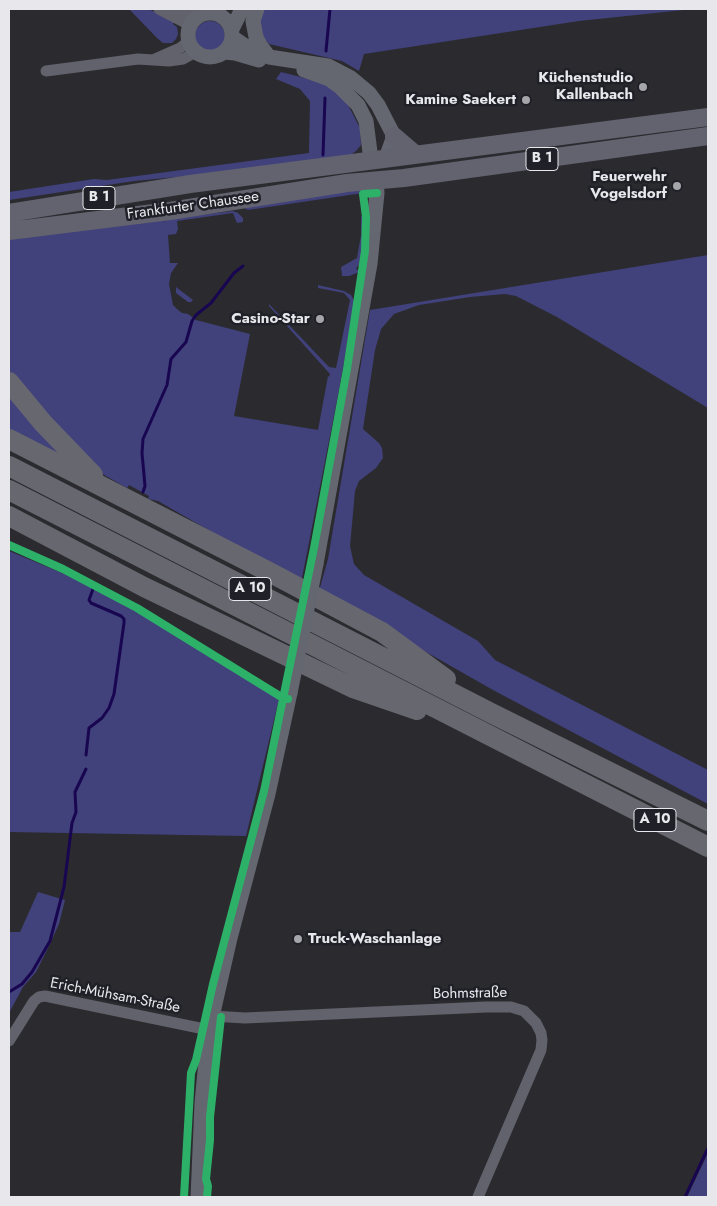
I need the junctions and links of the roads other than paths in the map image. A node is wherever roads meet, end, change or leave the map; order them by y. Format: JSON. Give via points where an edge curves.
{"nodes":[{"id":1,"x":159,"y":9,"type":"edge"},
{"id":2,"x":177,"y":9,"type":"edge"},
{"id":3,"x":242,"y":9,"type":"edge"},
{"id":4,"x":257,"y":9,"type":"edge"},
{"id":5,"x":222,"y":11,"type":"edge"},
{"id":6,"x":202,"y":15,"type":"junction"},
{"id":7,"x":232,"y":33,"type":"junction"},
{"id":8,"x":192,"y":41,"type":"junction"},
{"id":9,"x":224,"y":52,"type":"junction"},
{"id":10,"x":269,"y":57,"type":"junction"},
{"id":11,"x":46,"y":71,"type":"dead end"},
{"id":12,"x":708,"y":117,"type":"edge"},
{"id":13,"x":394,"y":136,"type":"junction"},
{"id":14,"x":708,"y":136,"type":"edge"},
{"id":15,"x":415,"y":154,"type":"junction"},
{"id":16,"x":379,"y":159,"type":"junction"},
{"id":17,"x":376,"y":180,"type":"junction"},
{"id":18,"x":9,"y":213,"type":"edge"},
{"id":19,"x":9,"y":231,"type":"edge"},
{"id":20,"x":9,"y":382,"type":"edge"},
{"id":21,"x":9,"y":439,"type":"edge"},
{"id":22,"x":9,"y":466,"type":"edge"},
{"id":23,"x":105,"y":487,"type":"junction"},
{"id":24,"x":9,"y":490,"type":"edge"},
{"id":25,"x":9,"y":516,"type":"edge"},
{"id":26,"x":491,"y":713,"type":"junction"},
{"id":27,"x":484,"y":733,"type":"junction"},
{"id":28,"x":708,"y":821,"type":"edge"},
{"id":29,"x":708,"y":847,"type":"edge"},
{"id":30,"x":210,"y":1023,"type":"junction"},
{"id":31,"x":9,"y":1041,"type":"edge"},
{"id":32,"x":198,"y":1197,"type":"edge"},
{"id":33,"x":478,"y":1197,"type":"edge"}],
"edges":[{"from":1,"to":8,"type":"street","via":[[186,23]]},
{"from":2,"to":6,"type":"street"},
{"from":3,"to":7,"type":"street"},
{"from":4,"to":10,"type":"street","via":[[253,21],[256,37]]},
{"from":5,"to":6,"type":"street"},
{"from":5,"to":7,"type":"street"},
{"from":6,"to":8,"type":"street","via":[[197,18]]},
{"from":7,"to":9,"type":"street"},
{"from":7,"to":10,"type":"street","via":[[254,52]]},
{"from":8,"to":9,"type":"street","via":[[204,56],[217,56]]},
{"from":8,"to":11,"type":"street","via":[[154,60],[124,60]]},
{"from":9,"to":16,"type":"street","via":[[329,79],[358,105]]},
{"from":10,"to":13,"type":"street","via":[[328,66],[351,78],[378,104]]},
{"from":12,"to":15,"type":"main road","name":"Frankfurter Chaussee","number":"B 1"},
{"from":13,"to":15,"type":"main road"},
{"from":13,"to":16,"type":"street"},
{"from":14,"to":17,"type":"main road","name":"Frankfurter Chaussee","number":"B 1"},
{"from":15,"to":16,"type":"main road","name":"Frankfurter Chaussee","number":"B 1"},
{"from":16,"to":17,"type":"main road"},
{"from":16,"to":18,"type":"main road","name":"Frankfurter Chaussee","number":"B 1"},
{"from":17,"to":19,"type":"main road","name":"Frankfurter Chaussee","number":"B 1"},
{"from":17,"to":30,"type":"street","bridge":true,"via":[[370,264],[316,564],[268,794]]},
{"from":20,"to":23,"type":"highway","via":[[43,423]]},
{"from":21,"to":23,"type":"highway"},
{"from":22,"to":26,"type":"highway","number":"A 10"},
{"from":23,"to":26,"type":"highway","via":[[382,632]]},
{"from":24,"to":27,"type":"highway","number":"A 10"},
{"from":25,"to":27,"type":"highway","via":[[144,587],[353,688]]},
{"from":26,"to":28,"type":"highway","number":"A 10"},
{"from":27,"to":29,"type":"highway","number":"A 10"},
{"from":30,"to":31,"type":"street","name":"Erich-Mühsam-Straße","via":[[45,996],[34,1001]]},
{"from":30,"to":32,"type":"street"},
{"from":30,"to":33,"type":"street","name":"Bohmstraße","via":[[245,1018],[486,1007],[511,1007],[524,1012],[541,1033],[540,1050]]}]}
